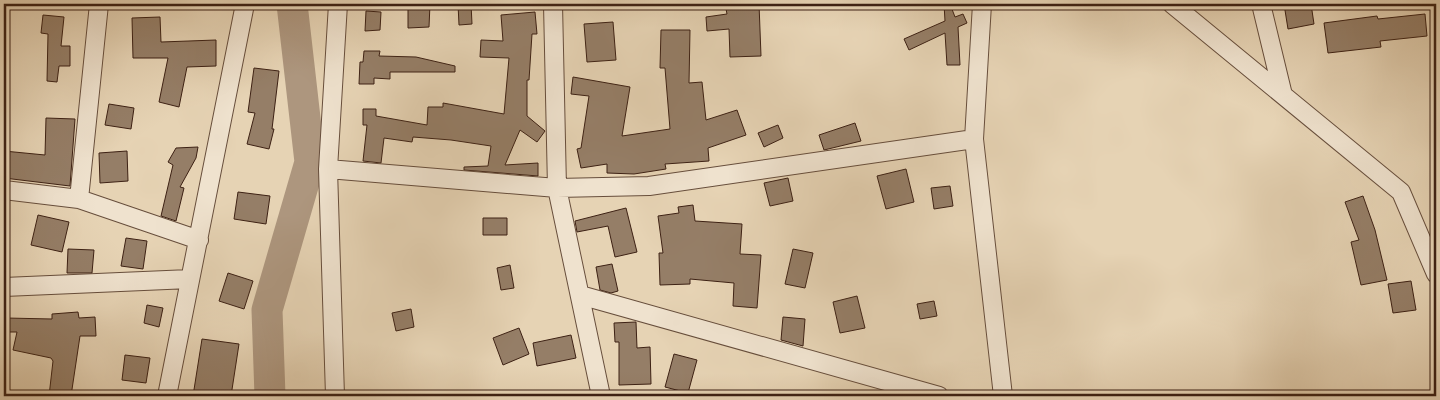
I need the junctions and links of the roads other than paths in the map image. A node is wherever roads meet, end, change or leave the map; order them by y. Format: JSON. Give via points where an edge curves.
{"nodes":[{"id":1,"x":99,"y":4,"type":"edge"},
{"id":2,"x":245,"y":4,"type":"edge"},
{"id":3,"x":338,"y":4,"type":"edge"},
{"id":4,"x":553,"y":4,"type":"edge"},
{"id":5,"x":982,"y":4,"type":"edge"},
{"id":6,"x":1172,"y":4,"type":"edge"},
{"id":7,"x":1261,"y":4,"type":"edge"},
{"id":8,"x":1283,"y":96,"type":"junction"},
{"id":9,"x":974,"y":139,"type":"junction"},
{"id":10,"x":328,"y":169,"type":"junction"},
{"id":11,"x":557,"y":188,"type":"junction"},
{"id":12,"x":4,"y":190,"type":"edge"},
{"id":13,"x":80,"y":199,"type":"junction"},
{"id":14,"x":199,"y":240,"type":"junction"},
{"id":15,"x":1436,"y":274,"type":"edge"},
{"id":16,"x":190,"y":279,"type":"junction"},
{"id":17,"x":4,"y":287,"type":"edge"},
{"id":18,"x":580,"y":295,"type":"junction"},
{"id":19,"x":166,"y":396,"type":"edge"},
{"id":20,"x":335,"y":396,"type":"edge"},
{"id":21,"x":601,"y":396,"type":"edge"},
{"id":22,"x":939,"y":396,"type":"edge"},
{"id":23,"x":1003,"y":396,"type":"edge"}],
"edges":[{"from":1,"to":13,"type":"street"},
{"from":2,"to":14,"type":"street"},
{"from":3,"to":10,"type":"street"},
{"from":4,"to":11,"type":"street"},
{"from":5,"to":9,"type":"street"},
{"from":6,"to":8,"type":"street"},
{"from":7,"to":8,"type":"street"},
{"from":8,"to":15,"type":"street","via":[[1401,192]]},
{"from":9,"to":11,"type":"street","via":[[649,186]]},
{"from":9,"to":23,"type":"street"},
{"from":10,"to":11,"type":"street"},
{"from":10,"to":20,"type":"street"},
{"from":11,"to":18,"type":"street"},
{"from":12,"to":13,"type":"street"},
{"from":13,"to":14,"type":"street"},
{"from":14,"to":16,"type":"street"},
{"from":16,"to":17,"type":"street"},
{"from":16,"to":19,"type":"street"},
{"from":18,"to":21,"type":"street"},
{"from":18,"to":22,"type":"street"}]}
